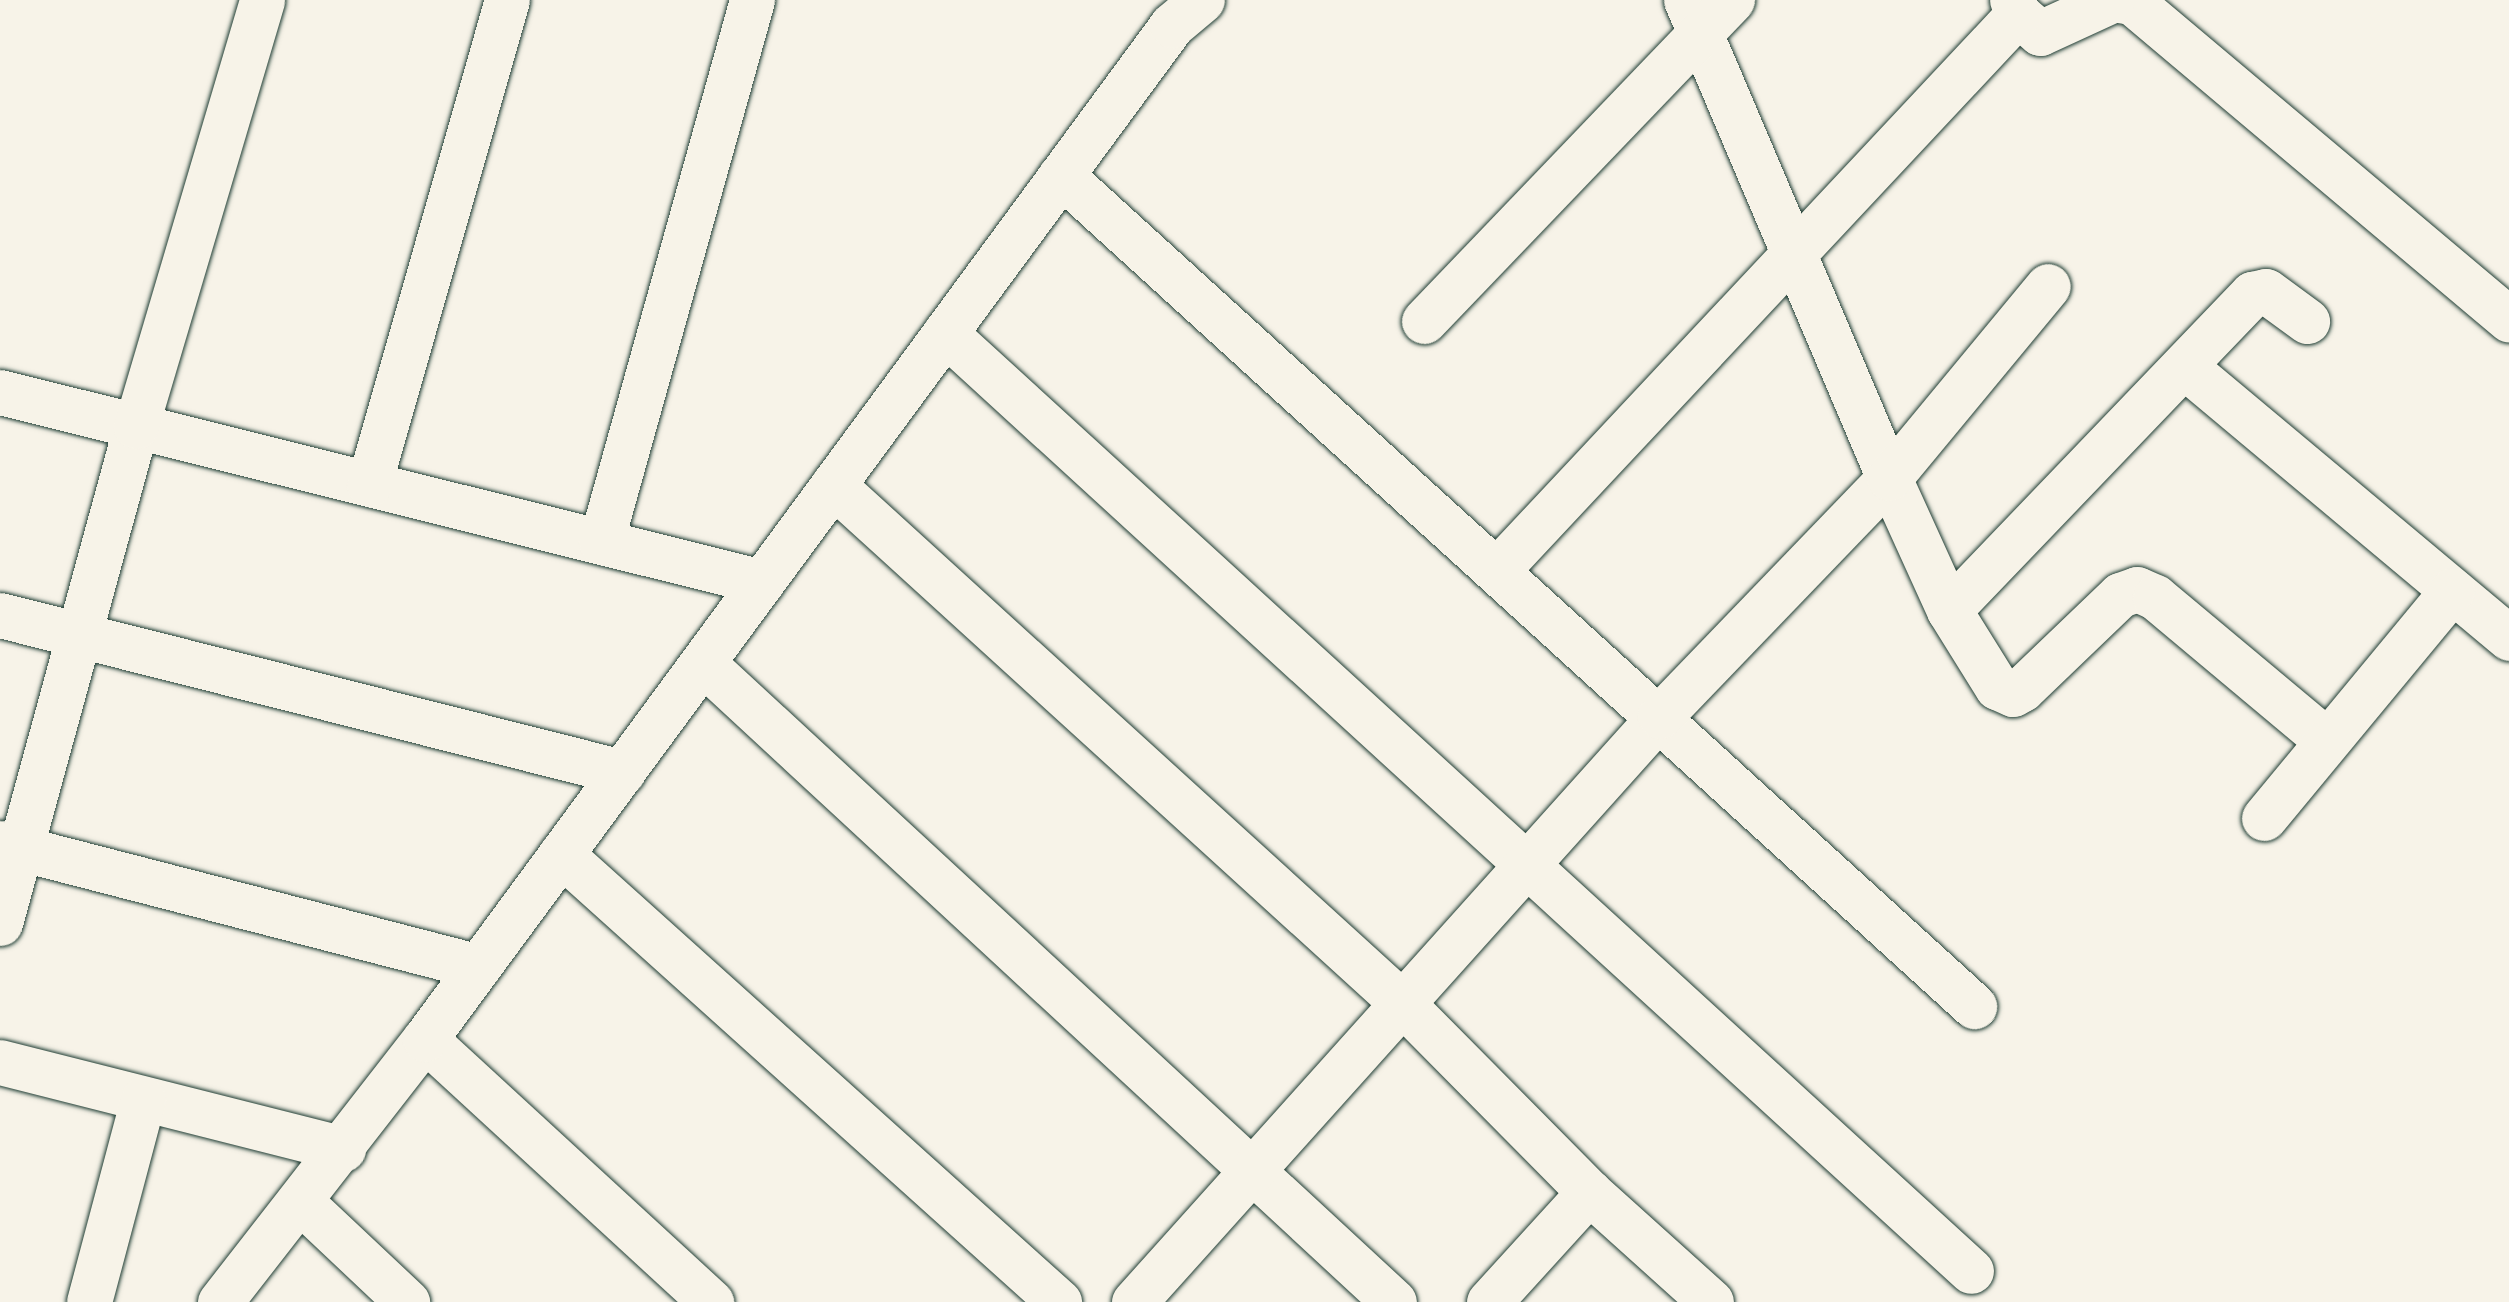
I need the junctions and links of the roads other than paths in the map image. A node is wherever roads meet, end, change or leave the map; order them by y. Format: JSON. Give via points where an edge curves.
{"nodes":[{"id":1,"x":262,"y":0,"type":"edge"},
{"id":2,"x":507,"y":0,"type":"edge"},
{"id":3,"x":752,"y":0,"type":"edge"},
{"id":4,"x":1202,"y":0,"type":"edge"},
{"id":5,"x":1732,"y":0,"type":"edge"},
{"id":6,"x":2116,"y":0,"type":"edge"},
{"id":7,"x":2015,"y":7,"type":"edge"},
{"id":8,"x":1693,"y":16,"type":"edge"},
{"id":9,"x":1061,"y":175,"type":"junction"},
{"id":10,"x":1793,"y":260,"type":"junction"},
{"id":11,"x":2048,"y":286,"type":"dead end"},
{"id":12,"x":2509,"y":320,"type":"edge"},
{"id":13,"x":1424,"y":321,"type":"dead end"},
{"id":14,"x":2306,"y":321,"type":"dead end"},
{"id":15,"x":945,"y":333,"type":"junction"},
{"id":16,"x":2184,"y":366,"type":"junction"},
{"id":17,"x":0,"y":392,"type":"edge"},
{"id":18,"x":136,"y":426,"type":"junction"},
{"id":19,"x":1889,"y":478,"type":"junction"},
{"id":20,"x":368,"y":484,"type":"junction"},
{"id":21,"x":834,"y":486,"type":"junction"},
{"id":22,"x":601,"y":542,"type":"junction"},
{"id":23,"x":1498,"y":569,"type":"junction"},
{"id":24,"x":762,"y":582,"type":"junction"},
{"id":25,"x":2452,"y":591,"type":"junction"},
{"id":26,"x":1950,"y":610,"type":"junction"},
{"id":27,"x":0,"y":615,"type":"edge"},
{"id":28,"x":79,"y":635,"type":"junction"},
{"id":29,"x":2509,"y":638,"type":"edge"},
{"id":30,"x":703,"y":663,"type":"junction"},
{"id":31,"x":1660,"y":716,"type":"junction"},
{"id":32,"x":2327,"y":742,"type":"junction"},
{"id":33,"x":622,"y":772,"type":"junction"},
{"id":34,"x":2264,"y":818,"type":"dead end"},
{"id":35,"x":11,"y":846,"type":"edge"},
{"id":36,"x":561,"y":854,"type":"junction"},
{"id":37,"x":1530,"y":861,"type":"junction"},
{"id":38,"x":0,"y":923,"type":"edge"},
{"id":39,"x":478,"y":968,"type":"junction"},
{"id":40,"x":1402,"y":1004,"type":"junction"},
{"id":41,"x":1974,"y":1006,"type":"dead end"},
{"id":42,"x":426,"y":1039,"type":"junction"},
{"id":43,"x":0,"y":1062,"type":"edge"},
{"id":44,"x":143,"y":1099,"type":"junction"},
{"id":45,"x":343,"y":1149,"type":"junction"},
{"id":46,"x":1252,"y":1171,"type":"junction"},
{"id":47,"x":1589,"y":1192,"type":"junction"},
{"id":48,"x":301,"y":1202,"type":"junction"},
{"id":49,"x":1971,"y":1270,"type":"dead end"},
{"id":50,"x":90,"y":1302,"type":"edge"},
{"id":51,"x":220,"y":1302,"type":"edge"},
{"id":52,"x":407,"y":1302,"type":"edge"},
{"id":53,"x":711,"y":1302,"type":"edge"},
{"id":54,"x":1059,"y":1302,"type":"edge"},
{"id":55,"x":1134,"y":1302,"type":"edge"},
{"id":56,"x":1394,"y":1302,"type":"edge"},
{"id":57,"x":1489,"y":1302,"type":"edge"},
{"id":58,"x":1711,"y":1302,"type":"edge"}],
"edges":[{"from":1,"to":18,"type":"street"},
{"from":2,"to":20,"type":"street"},
{"from":3,"to":22,"type":"street"},
{"from":4,"to":9,"type":"street","via":[[1172,25]]},
{"from":5,"to":8,"type":"street"},
{"from":6,"to":7,"type":"street","via":[[2040,33]]},
{"from":6,"to":12,"type":"street","via":[[2132,2]]},
{"from":7,"to":10,"type":"street"},
{"from":8,"to":10,"type":"street"},
{"from":8,"to":13,"type":"street"},
{"from":9,"to":15,"type":"street"},
{"from":9,"to":23,"type":"street"},
{"from":10,"to":19,"type":"street"},
{"from":10,"to":23,"type":"street"},
{"from":11,"to":19,"type":"street"},
{"from":14,"to":16,"type":"street","via":[[2266,291],[2252,294]]},
{"from":15,"to":21,"type":"street"},
{"from":15,"to":37,"type":"street"},
{"from":16,"to":25,"type":"street"},
{"from":16,"to":26,"type":"street"},
{"from":17,"to":18,"type":"street"},
{"from":18,"to":20,"type":"street"},
{"from":18,"to":28,"type":"street"},
{"from":19,"to":26,"type":"street"},
{"from":19,"to":31,"type":"street"},
{"from":20,"to":22,"type":"street"},
{"from":21,"to":24,"type":"street"},
{"from":21,"to":40,"type":"street"},
{"from":22,"to":24,"type":"street"},
{"from":23,"to":31,"type":"street"},
{"from":24,"to":30,"type":"street"},
{"from":25,"to":29,"type":"street"},
{"from":25,"to":32,"type":"street"},
{"from":26,"to":32,"type":"street","via":[[1997,686],[2013,694],[2120,595],[2137,589],[2155,597]]},
{"from":27,"to":28,"type":"street"},
{"from":28,"to":33,"type":"street"},
{"from":28,"to":35,"type":"street"},
{"from":30,"to":33,"type":"street"},
{"from":30,"to":46,"type":"street"},
{"from":31,"to":37,"type":"street"},
{"from":31,"to":41,"type":"street"},
{"from":32,"to":34,"type":"street"},
{"from":33,"to":36,"type":"street"},
{"from":35,"to":38,"type":"street"},
{"from":35,"to":39,"type":"street"},
{"from":36,"to":39,"type":"street"},
{"from":36,"to":54,"type":"street"},
{"from":37,"to":40,"type":"street"},
{"from":37,"to":49,"type":"street"},
{"from":39,"to":42,"type":"street"},
{"from":40,"to":46,"type":"street"},
{"from":40,"to":47,"type":"street"},
{"from":42,"to":45,"type":"street"},
{"from":42,"to":53,"type":"street"},
{"from":43,"to":44,"type":"street"},
{"from":44,"to":45,"type":"street"},
{"from":44,"to":50,"type":"street"},
{"from":45,"to":48,"type":"street"},
{"from":46,"to":55,"type":"street"},
{"from":46,"to":56,"type":"street"},
{"from":47,"to":57,"type":"street"},
{"from":47,"to":58,"type":"street"},
{"from":48,"to":51,"type":"street"},
{"from":48,"to":52,"type":"street"}]}
